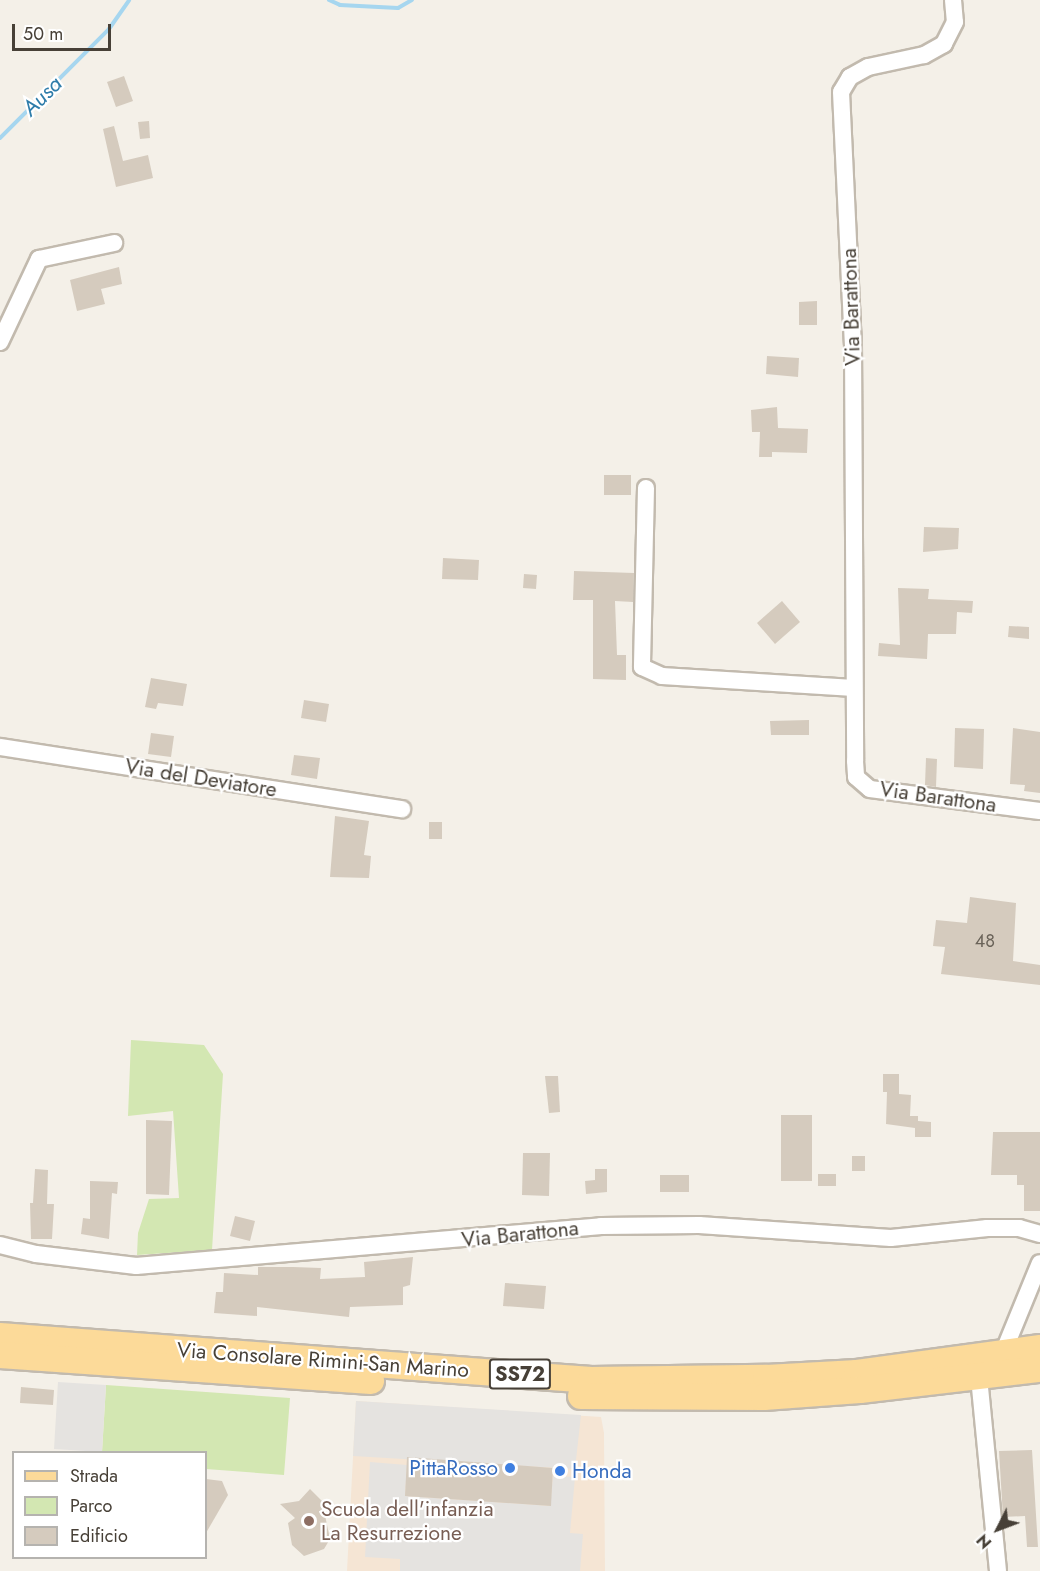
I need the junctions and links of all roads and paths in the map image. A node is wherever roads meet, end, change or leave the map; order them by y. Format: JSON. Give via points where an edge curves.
{"nodes":[{"id":1,"x":953,"y":0,"type":"edge"},
{"id":2,"x":114,"y":243,"type":"dead end"},
{"id":3,"x":0,"y":342,"type":"edge"},
{"id":4,"x":646,"y":488,"type":"dead end"},
{"id":5,"x":854,"y":688,"type":"junction"},
{"id":6,"x":0,"y":747,"type":"edge"},
{"id":7,"x":402,"y":809,"type":"dead end"},
{"id":8,"x":1040,"y":811,"type":"edge"},
{"id":9,"x":1040,"y":1234,"type":"edge"},
{"id":10,"x":0,"y":1245,"type":"edge"},
{"id":11,"x":1040,"y":1263,"type":"edge"},
{"id":12,"x":0,"y":1336,"type":"edge"},
{"id":13,"x":1040,"y":1348,"type":"edge"},
{"id":14,"x":1003,"y":1353,"type":"junction"},
{"id":15,"x":0,"y":1355,"type":"edge"},
{"id":16,"x":1040,"y":1369,"type":"edge"},
{"id":17,"x":978,"y":1377,"type":"junction"},
{"id":18,"x":998,"y":1571,"type":"edge"}],
"edges":[{"from":1,"to":5,"type":"street","name":"Via Barattona","via":[[955,22],[944,44],[924,55],[868,67],[850,77],[841,92],[853,345]]},
{"from":2,"to":3,"type":"street","via":[[39,259]]},
{"from":4,"to":5,"type":"street","via":[[642,667],[662,676]]},
{"from":5,"to":8,"type":"street","name":"Via Barattona","via":[[856,777],[870,789]]},
{"from":6,"to":7,"type":"street","name":"Via del Deviatore"},
{"from":9,"to":10,"type":"street","name":"Via Barattona","via":[[1019,1228],[987,1228],[891,1238],[699,1225],[601,1226],[136,1266],[36,1254]]},
{"from":11,"to":14,"type":"street"},
{"from":12,"to":14,"type":"main road","name":"Via Consolare Rimini-San Marino","number":"SS72","via":[[591,1380],[834,1374]]},
{"from":13,"to":14,"type":"main road","name":"Via Consolare Rimini-San Marino","number":"SS72"},
{"from":14,"to":17,"type":"street"},
{"from":15,"to":17,"type":"main road","name":"Via Consolare Rimini-San Marino","number":"SS72","via":[[660,1399],[861,1390]]},
{"from":16,"to":17,"type":"main road","name":"Via Consolare Rimini-San Marino","number":"SS72"},
{"from":17,"to":18,"type":"street"}]}
